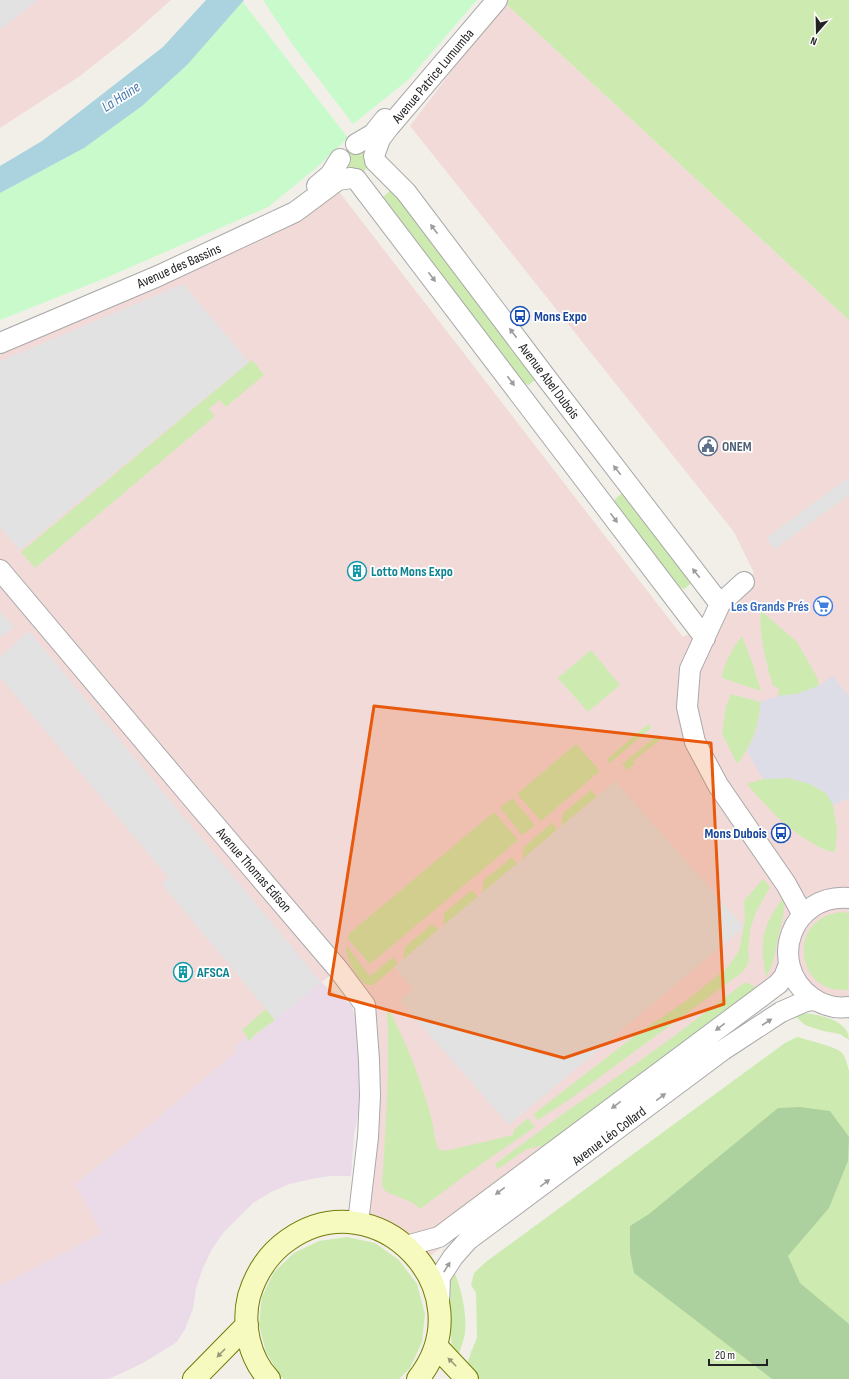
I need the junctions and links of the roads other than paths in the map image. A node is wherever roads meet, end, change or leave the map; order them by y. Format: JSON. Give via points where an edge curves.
{"nodes":[{"id":1,"x":486,"y":0,"type":"edge"},
{"id":2,"x":497,"y":0,"type":"edge"},
{"id":3,"x":356,"y":144,"type":"junction"},
{"id":4,"x":374,"y":158,"type":"junction"},
{"id":5,"x":340,"y":159,"type":"junction"},
{"id":6,"x":358,"y":183,"type":"junction"},
{"id":7,"x":0,"y":332,"type":"edge"},
{"id":8,"x":0,"y":343,"type":"edge"},
{"id":9,"x":0,"y":570,"type":"edge"},
{"id":10,"x":744,"y":582,"type":"dead end"},
{"id":11,"x":720,"y":604,"type":"junction"},
{"id":12,"x":705,"y":638,"type":"junction"},
{"id":13,"x":849,"y":898,"type":"edge"},
{"id":14,"x":803,"y":914,"type":"junction"},
{"id":15,"x":789,"y":964,"type":"junction"},
{"id":16,"x":833,"y":1005,"type":"edge"},
{"id":17,"x":849,"y":1020,"type":"edge"},
{"id":18,"x":358,"y":1223,"type":"junction"},
{"id":19,"x":406,"y":1246,"type":"junction"},
{"id":20,"x":439,"y":1303,"type":"junction"},
{"id":21,"x":247,"y":1325,"type":"junction"},
{"id":22,"x":436,"y":1346,"type":"junction"},
{"id":23,"x":194,"y":1379,"type":"edge"},
{"id":24,"x":268,"y":1379,"type":"edge"},
{"id":25,"x":418,"y":1379,"type":"edge"},
{"id":26,"x":467,"y":1379,"type":"edge"}],
"edges":[{"from":1,"to":3,"type":"street","name":"Avenue Patrice Lumumba","via":[[373,134]]},
{"from":2,"to":4,"type":"street","name":"Avenue Patrice Lumumba","via":[[389,127],[380,139]]},
{"from":3,"to":4,"type":"street","via":[[367,147]]},
{"from":3,"to":5,"type":"street","via":[[345,149]]},
{"from":4,"to":6,"type":"street","via":[[371,172]]},
{"from":11,"to":4,"type":"street","name":"Avenue Abel Dubois","one_way":true,"via":[[406,192]]},
{"from":5,"to":6,"type":"street","via":[[342,170]]},
{"from":5,"to":7,"type":"street","name":"Avenue des Bassins","via":[[330,175],[292,204]]},
{"from":6,"to":8,"type":"street","name":"Avenue des Bassins","via":[[338,180],[295,212],[158,276]]},
{"from":6,"to":12,"type":"street","one_way":true},
{"from":9,"to":18,"type":"street","name":"Avenue Thomas Edison","via":[[338,969],[365,1005],[370,1096]]},
{"from":10,"to":11,"type":"street"},
{"from":11,"to":12,"type":"street"},
{"from":12,"to":14,"type":"street","via":[[690,670],[687,707],[694,742],[718,786],[786,884]]},
{"from":13,"to":14,"type":"street","via":[[827,900]]},
{"from":14,"to":15,"type":"street","via":[[796,923],[789,943]]},
{"from":15,"to":16,"type":"street","via":[[795,979],[804,991]]},
{"from":15,"to":19,"type":"street","name":"Avenue Léo Collard","one_way":true,"via":[[778,984],[446,1232],[439,1237]]},
{"from":16,"to":17,"type":"street"},
{"from":20,"to":16,"type":"street","name":"Avenue Léo Collard","one_way":true,"via":[[440,1278],[468,1240],[723,1050],[781,1012],[806,1001]]},
{"from":18,"to":19,"type":"street","via":[[384,1231]]},
{"from":18,"to":21,"type":"street","via":[[336,1222],[315,1226],[295,1235],[278,1247],[253,1283]]},
{"from":19,"to":20,"type":"street","via":[[422,1262]]},
{"from":20,"to":22,"type":"street","via":[[440,1325]]},
{"from":21,"to":23,"type":"street","one_way":true},
{"from":21,"to":24,"type":"street","via":[[252,1351]]},
{"from":22,"to":25,"type":"street"},
{"from":26,"to":22,"type":"street","one_way":true}]}
